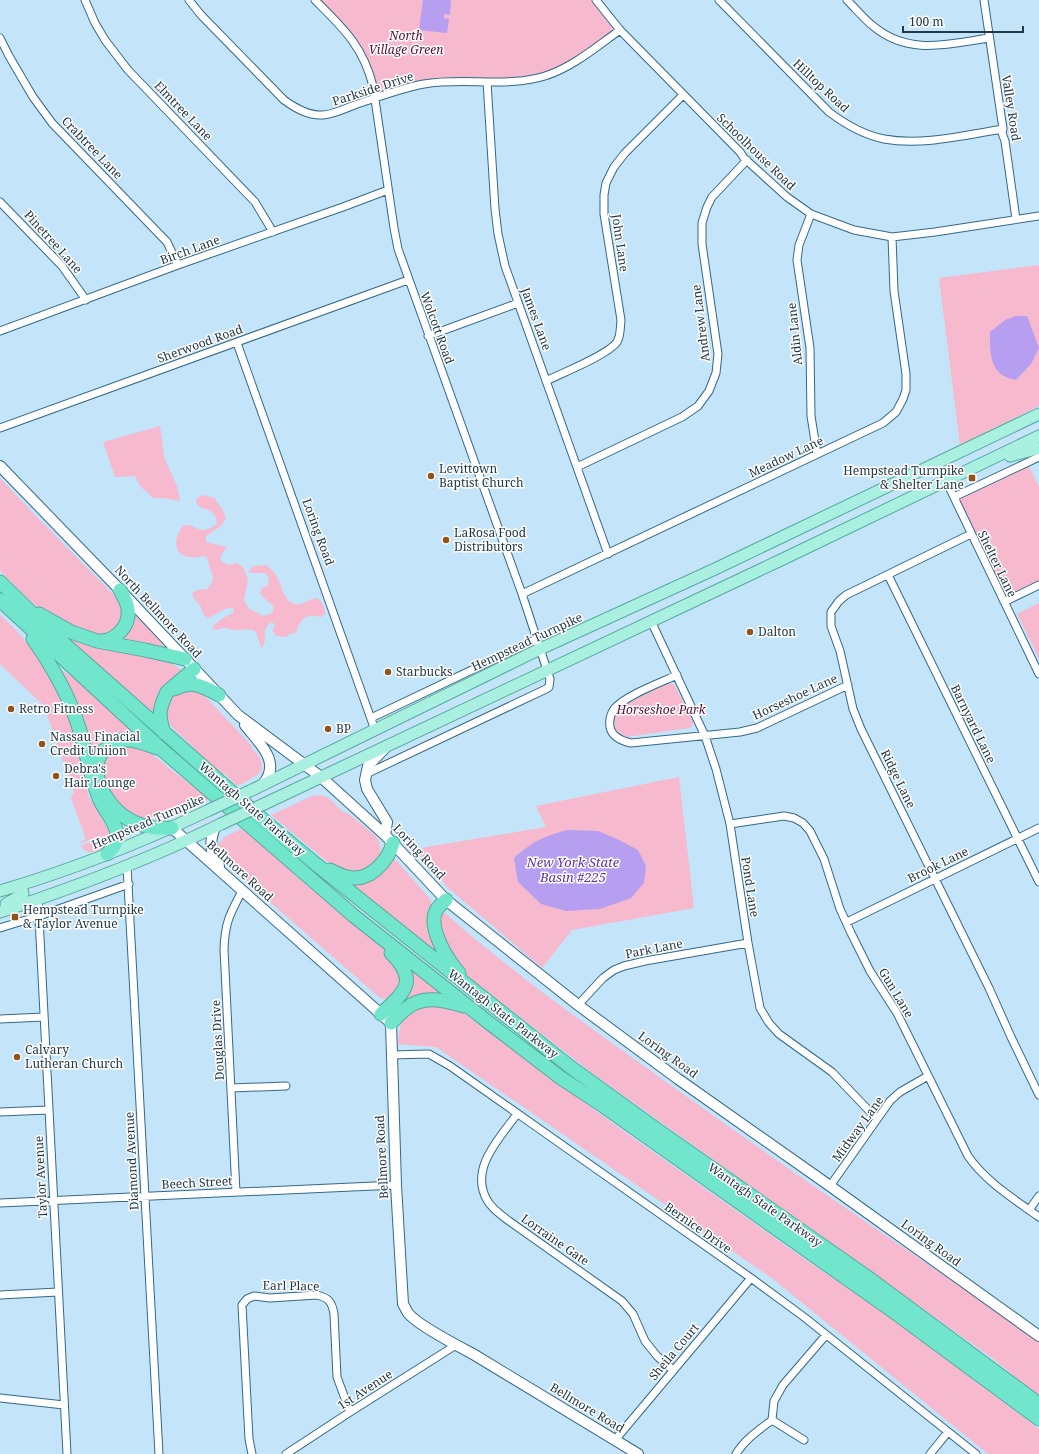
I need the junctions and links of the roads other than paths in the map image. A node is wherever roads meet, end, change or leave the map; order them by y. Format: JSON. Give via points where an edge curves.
{"nodes":[{"id":1,"x":85,"y":0,"type":"edge"},
{"id":2,"x":189,"y":0,"type":"edge"},
{"id":3,"x":315,"y":0,"type":"edge"},
{"id":4,"x":596,"y":0,"type":"edge"},
{"id":5,"x":719,"y":0,"type":"edge"},
{"id":6,"x":847,"y":0,"type":"edge"},
{"id":7,"x":984,"y":0,"type":"edge"},
{"id":8,"x":620,"y":30,"type":"junction"},
{"id":9,"x":0,"y":38,"type":"edge"},
{"id":10,"x":989,"y":38,"type":"junction"},
{"id":11,"x":487,"y":82,"type":"junction"},
{"id":12,"x":683,"y":95,"type":"junction"},
{"id":13,"x":375,"y":99,"type":"junction"},
{"id":14,"x":1003,"y":129,"type":"junction"},
{"id":15,"x":747,"y":160,"type":"junction"},
{"id":16,"x":388,"y":190,"type":"junction"},
{"id":17,"x":0,"y":202,"type":"edge"},
{"id":18,"x":811,"y":214,"type":"junction"},
{"id":19,"x":1039,"y":216,"type":"edge"},
{"id":20,"x":1016,"y":219,"type":"junction"},
{"id":21,"x":273,"y":232,"type":"junction"},
{"id":22,"x":892,"y":237,"type":"junction"},
{"id":23,"x":178,"y":265,"type":"junction"},
{"id":24,"x":408,"y":280,"type":"junction"},
{"id":25,"x":86,"y":300,"type":"junction"},
{"id":26,"x":518,"y":302,"type":"junction"},
{"id":27,"x":0,"y":331,"type":"edge"},
{"id":28,"x":428,"y":336,"type":"junction"},
{"id":29,"x":237,"y":343,"type":"junction"},
{"id":30,"x":546,"y":380,"type":"junction"},
{"id":31,"x":1039,"y":414,"type":"edge"},
{"id":32,"x":0,"y":428,"type":"edge"},
{"id":33,"x":1039,"y":436,"type":"edge"},
{"id":34,"x":1039,"y":448,"type":"edge"},
{"id":35,"x":817,"y":454,"type":"junction"},
{"id":36,"x":1039,"y":456,"type":"edge"},
{"id":37,"x":937,"y":462,"type":"junction"},
{"id":38,"x":979,"y":465,"type":"junction"},
{"id":39,"x":0,"y":466,"type":"edge"},
{"id":40,"x":577,"y":467,"type":"junction"},
{"id":41,"x":946,"y":480,"type":"junction"},
{"id":42,"x":954,"y":497,"type":"junction"},
{"id":43,"x":971,"y":534,"type":"junction"},
{"id":44,"x":608,"y":554,"type":"junction"},
{"id":45,"x":888,"y":575,"type":"junction"},
{"id":46,"x":0,"y":582,"type":"edge"},
{"id":47,"x":1039,"y":585,"type":"edge"},
{"id":48,"x":120,"y":590,"type":"junction"},
{"id":49,"x":522,"y":594,"type":"junction"},
{"id":50,"x":0,"y":600,"type":"edge"},
{"id":51,"x":1004,"y":602,"type":"junction"},
{"id":52,"x":26,"y":606,"type":"junction"},
{"id":53,"x":19,"y":619,"type":"junction"},
{"id":54,"x":651,"y":621,"type":"junction"},
{"id":55,"x":96,"y":641,"type":"junction"},
{"id":56,"x":539,"y":644,"type":"junction"},
{"id":57,"x":189,"y":664,"type":"junction"},
{"id":58,"x":548,"y":669,"type":"junction"},
{"id":59,"x":1039,"y":674,"type":"edge"},
{"id":60,"x":678,"y":675,"type":"junction"},
{"id":61,"x":848,"y":685,"type":"junction"},
{"id":62,"x":167,"y":692,"type":"junction"},
{"id":63,"x":219,"y":695,"type":"junction"},
{"id":64,"x":238,"y":715,"type":"junction"},
{"id":65,"x":371,"y":718,"type":"junction"},
{"id":66,"x":375,"y":730,"type":"junction"},
{"id":67,"x":164,"y":733,"type":"junction"},
{"id":68,"x":705,"y":736,"type":"junction"},
{"id":69,"x":389,"y":744,"type":"junction"},
{"id":70,"x":162,"y":750,"type":"junction"},
{"id":71,"x":305,"y":765,"type":"junction"},
{"id":72,"x":366,"y":774,"type":"junction"},
{"id":73,"x":321,"y":777,"type":"junction"},
{"id":74,"x":263,"y":784,"type":"junction"},
{"id":75,"x":730,"y":824,"type":"junction"},
{"id":76,"x":218,"y":826,"type":"junction"},
{"id":77,"x":172,"y":828,"type":"junction"},
{"id":78,"x":1039,"y":828,"type":"edge"},
{"id":79,"x":1017,"y":838,"type":"junction"},
{"id":80,"x":389,"y":839,"type":"junction"},
{"id":81,"x":186,"y":841,"type":"junction"},
{"id":82,"x":107,"y":854,"type":"junction"},
{"id":83,"x":317,"y":865,"type":"junction"},
{"id":84,"x":127,"y":866,"type":"junction"},
{"id":85,"x":227,"y":878,"type":"junction"},
{"id":86,"x":935,"y":879,"type":"junction"},
{"id":87,"x":1039,"y":882,"type":"edge"},
{"id":88,"x":128,"y":884,"type":"junction"},
{"id":89,"x":21,"y":885,"type":"junction"},
{"id":90,"x":0,"y":891,"type":"edge"},
{"id":91,"x":242,"y":891,"type":"junction"},
{"id":92,"x":38,"y":899,"type":"junction"},
{"id":93,"x":446,"y":900,"type":"junction"},
{"id":94,"x":0,"y":907,"type":"edge"},
{"id":95,"x":0,"y":912,"type":"edge"},
{"id":96,"x":39,"y":916,"type":"junction"},
{"id":97,"x":354,"y":916,"type":"junction"},
{"id":98,"x":847,"y":922,"type":"junction"},
{"id":99,"x":0,"y":928,"type":"edge"},
{"id":100,"x":748,"y":943,"type":"junction"},
{"id":101,"x":482,"y":997,"type":"junction"},
{"id":102,"x":578,"y":1005,"type":"junction"},
{"id":103,"x":470,"y":1007,"type":"junction"},
{"id":104,"x":381,"y":1014,"type":"junction"},
{"id":105,"x":44,"y":1017,"type":"junction"},
{"id":106,"x":0,"y":1019,"type":"edge"},
{"id":107,"x":391,"y":1023,"type":"junction"},
{"id":108,"x":391,"y":1056,"type":"junction"},
{"id":109,"x":928,"y":1076,"type":"junction"},
{"id":110,"x":286,"y":1086,"type":"dead end"},
{"id":111,"x":231,"y":1088,"type":"junction"},
{"id":112,"x":1039,"y":1095,"type":"edge"},
{"id":113,"x":49,"y":1110,"type":"junction"},
{"id":114,"x":0,"y":1112,"type":"edge"},
{"id":115,"x":517,"y":1114,"type":"junction"},
{"id":116,"x":877,"y":1119,"type":"junction"},
{"id":117,"x":396,"y":1185,"type":"junction"},
{"id":118,"x":830,"y":1186,"type":"junction"},
{"id":119,"x":236,"y":1192,"type":"junction"},
{"id":120,"x":145,"y":1196,"type":"junction"},
{"id":121,"x":1039,"y":1196,"type":"edge"},
{"id":122,"x":54,"y":1201,"type":"junction"},
{"id":123,"x":0,"y":1203,"type":"edge"},
{"id":124,"x":1029,"y":1210,"type":"junction"},
{"id":125,"x":1039,"y":1217,"type":"edge"},
{"id":126,"x":751,"y":1278,"type":"junction"},
{"id":127,"x":58,"y":1292,"type":"junction"},
{"id":128,"x":0,"y":1295,"type":"edge"},
{"id":129,"x":826,"y":1335,"type":"junction"},
{"id":130,"x":1039,"y":1336,"type":"edge"},
{"id":131,"x":456,"y":1345,"type":"junction"},
{"id":132,"x":673,"y":1370,"type":"junction"},
{"id":133,"x":0,"y":1398,"type":"edge"},
{"id":134,"x":1039,"y":1404,"type":"edge"},
{"id":135,"x":64,"y":1405,"type":"junction"},
{"id":136,"x":350,"y":1412,"type":"junction"},
{"id":137,"x":772,"y":1420,"type":"junction"},
{"id":138,"x":1039,"y":1420,"type":"edge"},
{"id":139,"x":948,"y":1432,"type":"junction"},
{"id":140,"x":616,"y":1440,"type":"junction"},
{"id":141,"x":804,"y":1440,"type":"dead end"},
{"id":142,"x":633,"y":1453,"type":"edge"},
{"id":143,"x":67,"y":1454,"type":"edge"},
{"id":144,"x":159,"y":1454,"type":"edge"},
{"id":145,"x":252,"y":1454,"type":"edge"},
{"id":146,"x":286,"y":1454,"type":"edge"},
{"id":147,"x":736,"y":1454,"type":"edge"},
{"id":148,"x":930,"y":1454,"type":"edge"},
{"id":149,"x":976,"y":1454,"type":"edge"}],
"edges":[{"from":1,"to":21,"type":"street","name":"Elmtree Lane","via":[[105,40],[128,70],[255,202]]},
{"from":2,"to":13,"type":"street","name":"Parkside Drive","via":[[284,100],[295,108],[323,115]]},
{"from":3,"to":13,"type":"street","name":"Wolcott Road","via":[[357,47],[370,72]]},
{"from":4,"to":8,"type":"street","name":"Schoolhouse Road"},
{"from":5,"to":14,"type":"street","name":"Hilltop Road","via":[[829,112],[872,136],[902,141],[924,141]]},
{"from":6,"to":10,"type":"street","via":[[874,27],[901,42],[932,47]]},
{"from":7,"to":10,"type":"street","name":"Valley Road"},
{"from":8,"to":11,"type":"street","name":"Parkside Drive","via":[[578,60],[546,76],[513,83]]},
{"from":8,"to":12,"type":"street","name":"Schoolhouse Road"},
{"from":9,"to":23,"type":"street","name":"Crabtree Lane","via":[[33,97],[52,123],[167,242]]},
{"from":10,"to":14,"type":"street","name":"Valley Road"},
{"from":11,"to":13,"type":"street","name":"Parkside Drive","via":[[424,84]]},
{"from":11,"to":26,"type":"street","name":"James Lane","via":[[498,234],[505,266]]},
{"from":12,"to":15,"type":"street","name":"Schoolhouse Road"},
{"from":12,"to":30,"type":"street","name":"John Lane","via":[[625,153],[606,183],[604,214],[621,320],[616,343],[604,353]]},
{"from":13,"to":16,"type":"street","name":"Wolcott Road"},
{"from":14,"to":20,"type":"street","name":"Valley Road"},
{"from":15,"to":18,"type":"street","name":"Schoolhouse Road","via":[[786,198]]},
{"from":15,"to":40,"type":"street","name":"Andrew Lane","via":[[712,197],[702,223],[702,244],[718,354],[716,373],[710,391],[698,406],[682,418]]},
{"from":16,"to":21,"type":"street","name":"Birch Lane"},
{"from":16,"to":24,"type":"street","name":"Wolcott Road","via":[[398,249]]},
{"from":17,"to":25,"type":"street","name":"Pinetree Lane","via":[[62,266]]},
{"from":18,"to":22,"type":"street","name":"Schoolhouse Road","via":[[854,230]]},
{"from":18,"to":35,"type":"street","name":"Aldin Lane","via":[[799,245],[797,260],[810,348],[811,416]]},
{"from":19,"to":20,"type":"street","name":"Schoolhouse Road"},
{"from":20,"to":22,"type":"street","name":"Schoolhouse Road"},
{"from":21,"to":23,"type":"street","name":"Birch Lane"},
{"from":22,"to":35,"type":"street","name":"Meadow Lane","via":[[894,291],[906,374],[903,399],[896,412],[883,423]]},
{"from":23,"to":25,"type":"street","name":"Birch Lane"},
{"from":24,"to":28,"type":"street","name":"Wolcott Road"},
{"from":24,"to":29,"type":"street","name":"Sherwood Road"},
{"from":25,"to":27,"type":"street","name":"Birch Lane"},
{"from":26,"to":28,"type":"street"},
{"from":26,"to":30,"type":"street","name":"James Lane"},
{"from":28,"to":49,"type":"street","name":"Wolcott Road"},
{"from":29,"to":32,"type":"street","name":"Sherwood Road"},
{"from":29,"to":65,"type":"street","name":"Loring Road"},
{"from":30,"to":40,"type":"street","name":"James Lane"},
{"from":31,"to":37,"type":"main road","name":"Hempstead Turnpike"},
{"from":33,"to":38,"type":"main road"},
{"from":34,"to":38,"type":"main road"},
{"from":35,"to":44,"type":"street","name":"Meadow Lane"},
{"from":36,"to":42,"type":"street"},
{"from":37,"to":41,"type":"street","name":"Shelter Lane"},
{"from":37,"to":56,"type":"main road","name":"Hempstead Turnpike","via":[[715,569]]},
{"from":38,"to":41,"type":"main road"},
{"from":39,"to":48,"type":"street","name":"North Bellmore Road"},
{"from":40,"to":44,"type":"street","name":"James Lane"},
{"from":41,"to":42,"type":"street","name":"Shelter Lane"},
{"from":41,"to":54,"type":"main road"},
{"from":42,"to":43,"type":"street","name":"Shelter Lane"},
{"from":43,"to":45,"type":"street","name":"Ridge Lane"},
{"from":43,"to":51,"type":"street","name":"Shelter Lane"},
{"from":44,"to":49,"type":"street","name":"Meadow Lane"},
{"from":45,"to":61,"type":"street","name":"Ridge Lane","via":[[846,595],[839,601],[830,617],[830,626],[840,651]]},
{"from":45,"to":79,"type":"street","name":"Barnyard Lane"},
{"from":46,"to":52,"type":"highway","name":"Wantagh State Parkway"},
{"from":47,"to":51,"type":"street"},
{"from":48,"to":55,"type":"highway","via":[[128,609],[124,626],[112,639]]},
{"from":48,"to":57,"type":"street","name":"North Bellmore Road"},
{"from":49,"to":56,"type":"street","name":"Wolcott Road"},
{"from":50,"to":53,"type":"highway","name":"Wantagh State Parkway"},
{"from":51,"to":59,"type":"street","name":"Shelter Lane"},
{"from":52,"to":55,"type":"highway","via":[[71,632]]},
{"from":52,"to":67,"type":"highway","name":"Wantagh State Parkway","via":[[51,632]]},
{"from":53,"to":70,"type":"highway","name":"Wantagh State Parkway"},
{"from":53,"to":82,"type":"highway","via":[[56,675],[73,710],[99,799],[117,837],[115,845]]},
{"from":54,"to":58,"type":"main road"},
{"from":54,"to":60,"type":"street","name":"Pond Lane"},
{"from":55,"to":57,"type":"highway","via":[[145,650]]},
{"from":56,"to":58,"type":"street","name":"Wolcott Road"},
{"from":56,"to":65,"type":"street","name":"Hempstead Turnpike"},
{"from":56,"to":66,"type":"main road","name":"Hempstead Turnpike"},
{"from":57,"to":62,"type":"highway"},
{"from":57,"to":63,"type":"street","name":"North Bellmore Road"},
{"from":58,"to":69,"type":"main road"},
{"from":58,"to":72,"type":"street","via":[[550,685],[546,689]]},
{"from":60,"to":68,"type":"street","name":"Pond Lane"},
{"from":60,"to":68,"type":"street","name":"Horseshoe Lane","via":[[631,697],[615,708],[609,720],[611,729],[619,739],[631,743]]},
{"from":61,"to":68,"type":"street","name":"Horseshoe Lane","via":[[757,728]]},
{"from":61,"to":86,"type":"street","name":"Ridge Lane","via":[[861,729]]},
{"from":62,"to":63,"type":"highway","via":[[183,684],[195,683]]},
{"from":62,"to":67,"type":"highway","via":[[159,718]]},
{"from":63,"to":64,"type":"street","name":"North Bellmore Road"},
{"from":64,"to":71,"type":"street","name":"North Bellmore Road"},
{"from":64,"to":74,"type":"street","via":[[269,758],[271,771]]},
{"from":65,"to":66,"type":"street","name":"Loring Road"},
{"from":66,"to":71,"type":"main road","name":"Hempstead Turnpike"},
{"from":67,"to":83,"type":"highway","name":"Wantagh State Parkway"},
{"from":68,"to":75,"type":"street","name":"Pond Lane"},
{"from":69,"to":72,"type":"street","via":[[368,766]]},
{"from":69,"to":73,"type":"main road"},
{"from":70,"to":77,"type":"highway","via":[[135,740],[113,743],[98,758],[98,781],[104,794],[124,817],[156,829]]},
{"from":70,"to":97,"type":"highway","name":"Wantagh State Parkway"},
{"from":71,"to":73,"type":"street","name":"Loring Road"},
{"from":71,"to":74,"type":"main road","name":"Hempstead Turnpike"},
{"from":72,"to":80,"type":"street","via":[[367,789],[387,822]]},
{"from":73,"to":76,"type":"main road","bridge":true},
{"from":73,"to":80,"type":"street","name":"Loring Road"},
{"from":74,"to":77,"type":"main road","name":"Hempstead Turnpike","bridge":true},
{"from":75,"to":98,"type":"street","name":"Gun Lane","via":[[784,816],[803,823],[810,831],[824,859],[840,909]]},
{"from":75,"to":100,"type":"street","name":"Pond Lane"},
{"from":76,"to":81,"type":"main road"},
{"from":76,"to":85,"type":"street","via":[[211,838],[212,852],[214,860]]},
{"from":77,"to":81,"type":"street","name":"Bellmore Road"},
{"from":77,"to":82,"type":"main road","name":"Hempstead Turnpike"},
{"from":78,"to":79,"type":"street","name":"Brook Lane"},
{"from":79,"to":86,"type":"street","name":"Brook Lane"},
{"from":79,"to":87,"type":"street","name":"Barnyard Lane"},
{"from":80,"to":83,"type":"highway","via":[[390,853],[382,866],[369,874],[348,878]]},
{"from":80,"to":93,"type":"street","name":"Loring Road"},
{"from":81,"to":84,"type":"main road"},
{"from":81,"to":85,"type":"street","name":"Bellmore Road"},
{"from":82,"to":89,"type":"main road","name":"Hempstead Turnpike"},
{"from":83,"to":101,"type":"highway","name":"Wantagh State Parkway"},
{"from":84,"to":88,"type":"street","name":"Diamond Avenue"},
{"from":84,"to":92,"type":"main road"},
{"from":85,"to":91,"type":"street","name":"Bellmore Road"},
{"from":86,"to":98,"type":"street","name":"Brook Lane"},
{"from":86,"to":112,"type":"street","name":"Ridge Lane"},
{"from":88,"to":96,"type":"street"},
{"from":88,"to":120,"type":"street","name":"Diamond Avenue"},
{"from":89,"to":90,"type":"main road","name":"Hempstead Turnpike"},
{"from":89,"to":94,"type":"main road","via":[[22,895]]},
{"from":91,"to":104,"type":"street","name":"Bellmore Road"},
{"from":91,"to":111,"type":"street","name":"Douglas Drive","via":[[228,918],[224,949]]},
{"from":92,"to":95,"type":"main road"},
{"from":92,"to":96,"type":"street","name":"Taylor Avenue"},
{"from":93,"to":101,"type":"highway","via":[[437,908],[435,914],[434,924],[440,943],[451,964]]},
{"from":93,"to":102,"type":"street","name":"Loring Road"},
{"from":96,"to":99,"type":"street"},
{"from":96,"to":105,"type":"street","name":"Taylor Avenue"},
{"from":97,"to":103,"type":"highway","name":"Wantagh State Parkway"},
{"from":97,"to":104,"type":"highway","via":[[404,969],[406,986],[400,997]]},
{"from":98,"to":109,"type":"street","name":"Gun Lane","via":[[870,971],[897,1012]]},
{"from":100,"to":102,"type":"street","name":"Park Lane","via":[[624,966],[603,978]]},
{"from":100,"to":116,"type":"street","name":"Pond Lane","via":[[760,1008],[769,1023],[779,1034],[832,1072]]},
{"from":101,"to":134,"type":"highway","name":"Wantagh State Parkway","via":[[569,1066],[870,1280]]},
{"from":102,"to":118,"type":"street","name":"Loring Road"},
{"from":103,"to":107,"type":"highway","via":[[440,999],[423,1000],[407,1007]]},
{"from":103,"to":138,"type":"highway","name":"Wantagh State Parkway","via":[[562,1078],[900,1316]]},
{"from":104,"to":107,"type":"street","name":"Bellmore Road"},
{"from":105,"to":106,"type":"street"},
{"from":105,"to":113,"type":"street","name":"Taylor Avenue"},
{"from":107,"to":108,"type":"street","name":"Bellmore Road"},
{"from":108,"to":115,"type":"street","name":"Bernice Drive","via":[[429,1054]]},
{"from":108,"to":117,"type":"street","name":"Bellmore Road"},
{"from":109,"to":116,"type":"street","name":"Midway Lane","via":[[900,1092]]},
{"from":109,"to":124,"type":"street","name":"Gun Lane","via":[[975,1167]]},
{"from":110,"to":111,"type":"street"},
{"from":111,"to":119,"type":"street","name":"Douglas Drive"},
{"from":113,"to":114,"type":"street"},
{"from":113,"to":122,"type":"street","name":"Taylor Avenue"},
{"from":115,"to":126,"type":"street","name":"Bernice Drive"},
{"from":115,"to":132,"type":"street","name":"Lorraine Gate","via":[[492,1148],[481,1172],[482,1189],[487,1199],[494,1209],[509,1221],[622,1301],[633,1314],[645,1341]]},
{"from":116,"to":118,"type":"street","name":"Midway Lane"},
{"from":117,"to":119,"type":"street","name":"Beech Street"},
{"from":117,"to":131,"type":"street","name":"Bellmore Road","via":[[403,1304],[416,1320]]},
{"from":118,"to":130,"type":"street","name":"Loring Road"},
{"from":119,"to":120,"type":"street","name":"Beech Street"},
{"from":120,"to":122,"type":"street","name":"Beech Street"},
{"from":120,"to":144,"type":"street","name":"Diamond Avenue"},
{"from":121,"to":124,"type":"street"},
{"from":122,"to":123,"type":"street","name":"Beech Street"},
{"from":122,"to":127,"type":"street","name":"Taylor Avenue"},
{"from":124,"to":125,"type":"street","name":"Gun Lane"},
{"from":126,"to":129,"type":"street","name":"Bernice Drive"},
{"from":126,"to":132,"type":"street","name":"Sheila Court"},
{"from":127,"to":128,"type":"street"},
{"from":127,"to":135,"type":"street","name":"Taylor Avenue"},
{"from":129,"to":137,"type":"street","via":[[782,1385],[774,1401]]},
{"from":129,"to":139,"type":"street","name":"Bernice Drive"},
{"from":131,"to":136,"type":"street","name":"1st Avenue"},
{"from":131,"to":140,"type":"street","name":"Bellmore Road"},
{"from":132,"to":140,"type":"street","name":"Sheila Court"},
{"from":133,"to":135,"type":"street"},
{"from":135,"to":143,"type":"street","name":"Taylor Avenue"},
{"from":136,"to":145,"type":"street","name":"Earl Place","via":[[337,1377],[334,1314],[330,1300],[317,1295],[270,1298],[254,1296],[242,1305]]},
{"from":136,"to":146,"type":"street","name":"1st Avenue"},
{"from":137,"to":141,"type":"street"},
{"from":137,"to":147,"type":"street","via":[[749,1438]]},
{"from":139,"to":148,"type":"street"},
{"from":139,"to":149,"type":"street","name":"Bernice Drive"},
{"from":140,"to":142,"type":"street","name":"Bellmore Road"}]}
